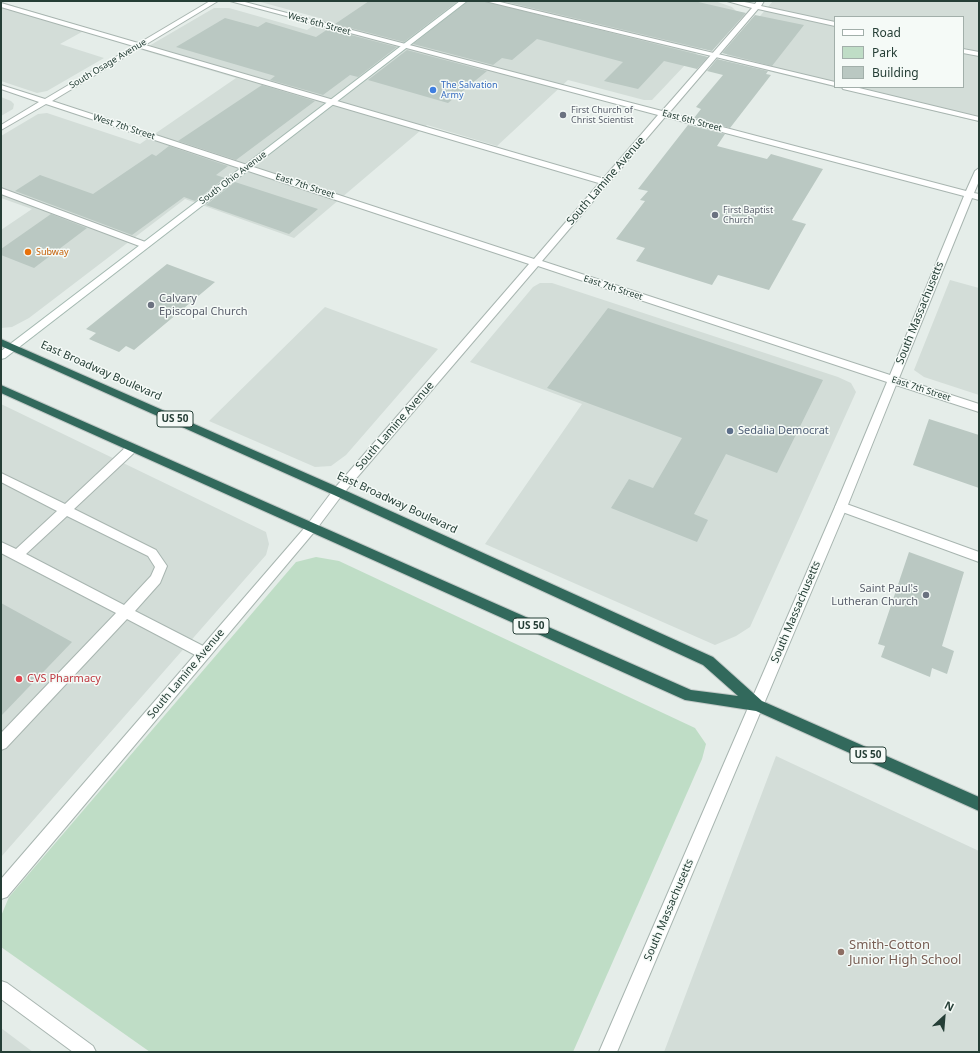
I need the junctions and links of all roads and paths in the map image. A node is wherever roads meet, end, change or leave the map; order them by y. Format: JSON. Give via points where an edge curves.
{"nodes":[{"id":1,"x":215,"y":1,"type":"edge"},
{"id":2,"x":233,"y":1,"type":"edge"},
{"id":3,"x":464,"y":1,"type":"edge"},
{"id":4,"x":488,"y":1,"type":"edge"},
{"id":5,"x":730,"y":1,"type":"edge"},
{"id":6,"x":759,"y":4,"type":"edge"},
{"id":7,"x":1,"y":5,"type":"edge"},
{"id":8,"x":834,"y":24,"type":"edge"},
{"id":9,"x":139,"y":46,"type":"junction"},
{"id":10,"x":405,"y":46,"type":"junction"},
{"id":11,"x":964,"y":51,"type":"edge"},
{"id":12,"x":979,"y":54,"type":"edge"},
{"id":13,"x":714,"y":55,"type":"junction"},
{"id":14,"x":834,"y":84,"type":"edge"},
{"id":15,"x":1,"y":87,"type":"edge"},
{"id":16,"x":850,"y":88,"type":"edge"},
{"id":17,"x":45,"y":102,"type":"junction"},
{"id":18,"x":332,"y":102,"type":"junction"},
{"id":19,"x":664,"y":114,"type":"junction"},
{"id":20,"x":979,"y":119,"type":"edge"},
{"id":21,"x":1,"y":128,"type":"edge"},
{"id":22,"x":247,"y":167,"type":"junction"},
{"id":23,"x":979,"y":171,"type":"edge"},
{"id":24,"x":605,"y":182,"type":"junction"},
{"id":25,"x":1,"y":191,"type":"edge"},
{"id":26,"x":974,"y":195,"type":"edge"},
{"id":27,"x":145,"y":246,"type":"junction"},
{"id":28,"x":536,"y":262,"type":"junction"},
{"id":29,"x":1,"y":342,"type":"edge"},
{"id":30,"x":12,"y":347,"type":"junction"},
{"id":31,"x":1,"y":356,"type":"edge"},
{"id":32,"x":893,"y":381,"type":"junction"},
{"id":33,"x":1,"y":389,"type":"edge"},
{"id":34,"x":979,"y":408,"type":"edge"},
{"id":35,"x":132,"y":448,"type":"junction"},
{"id":36,"x":1,"y":477,"type":"edge"},
{"id":37,"x":338,"y":492,"type":"junction"},
{"id":38,"x":840,"y":507,"type":"junction"},
{"id":39,"x":65,"y":510,"type":"junction"},
{"id":40,"x":311,"y":528,"type":"junction"},
{"id":41,"x":1,"y":546,"type":"edge"},
{"id":42,"x":16,"y":555,"type":"junction"},
{"id":43,"x":979,"y":556,"type":"edge"},
{"id":44,"x":126,"y":612,"type":"junction"},
{"id":45,"x":204,"y":653,"type":"junction"},
{"id":46,"x":757,"y":705,"type":"junction"},
{"id":47,"x":18,"y":725,"type":"junction"},
{"id":48,"x":1,"y":731,"type":"edge"},
{"id":49,"x":1,"y":743,"type":"edge"},
{"id":50,"x":979,"y":804,"type":"edge"},
{"id":51,"x":1,"y":891,"type":"edge"},
{"id":52,"x":1,"y":989,"type":"edge"},
{"id":53,"x":87,"y":1052,"type":"edge"},
{"id":54,"x":608,"y":1052,"type":"edge"}],
"edges":[{"from":1,"to":9,"type":"street","name":"South Osage Avenue"},
{"from":2,"to":10,"type":"street","name":"West 6th Street"},
{"from":3,"to":10,"type":"street","name":"South Ohio Avenue"},
{"from":4,"to":13,"type":"street"},
{"from":5,"to":6,"type":"street"},
{"from":6,"to":8,"type":"street"},
{"from":6,"to":13,"type":"street","name":"South Lamine Avenue"},
{"from":7,"to":9,"type":"street"},
{"from":9,"to":17,"type":"street","name":"South Osage Avenue"},
{"from":9,"to":18,"type":"street"},
{"from":10,"to":18,"type":"street","name":"South Ohio Avenue"},
{"from":10,"to":19,"type":"street","name":"East 6th Street"},
{"from":11,"to":12,"type":"street"},
{"from":13,"to":14,"type":"street"},
{"from":13,"to":19,"type":"street","name":"South Lamine Avenue"},
{"from":15,"to":17,"type":"street","name":"West 7th Street"},
{"from":16,"to":20,"type":"street"},
{"from":17,"to":21,"type":"street","name":"South Osage Avenue"},
{"from":17,"to":22,"type":"street","name":"West 7th Street"},
{"from":18,"to":22,"type":"street","name":"South Ohio Avenue"},
{"from":18,"to":24,"type":"street"},
{"from":19,"to":24,"type":"street","name":"South Lamine Avenue"},
{"from":19,"to":26,"type":"street","name":"East 6th Street"},
{"from":22,"to":27,"type":"street","name":"South Ohio Avenue"},
{"from":22,"to":28,"type":"street","name":"East 7th Street"},
{"from":23,"to":26,"type":"street","name":"South Massachusetts"},
{"from":24,"to":28,"type":"street","name":"South Lamine Avenue"},
{"from":25,"to":27,"type":"street"},
{"from":26,"to":32,"type":"street","name":"South Massachusetts"},
{"from":27,"to":30,"type":"street","name":"South Ohio Avenue"},
{"from":28,"to":32,"type":"street","name":"East 7th Street"},
{"from":28,"to":37,"type":"street","name":"South Lamine Avenue"},
{"from":29,"to":30,"type":"highway","number":"US 50"},
{"from":30,"to":31,"type":"street","name":"South Ohio Avenue"},
{"from":30,"to":37,"type":"highway","name":"East Broadway Boulevard","number":"US 50"},
{"from":32,"to":34,"type":"street","name":"East 7th Street"},
{"from":32,"to":38,"type":"street","name":"South Massachusetts"},
{"from":33,"to":35,"type":"highway","name":"East Broadway Boulevard","number":"US 50"},
{"from":35,"to":39,"type":"street"},
{"from":35,"to":40,"type":"highway","name":"East Broadway Boulevard","number":"US 50"},
{"from":36,"to":39,"type":"street"},
{"from":37,"to":40,"type":"street","name":"South Lamine Avenue"},
{"from":37,"to":46,"type":"highway","name":"East Broadway Boulevard","number":"US 50","via":[[708,661]]},
{"from":38,"to":43,"type":"street"},
{"from":38,"to":46,"type":"street","name":"South Massachusetts"},
{"from":39,"to":42,"type":"street"},
{"from":39,"to":44,"type":"street","via":[[152,553],[161,566],[156,579]]},
{"from":40,"to":45,"type":"street","name":"South Lamine Avenue"},
{"from":40,"to":46,"type":"highway","name":"East Broadway Boulevard","number":"US 50","via":[[690,696]]},
{"from":41,"to":42,"type":"street"},
{"from":42,"to":44,"type":"street"},
{"from":44,"to":45,"type":"street"},
{"from":44,"to":47,"type":"street"},
{"from":45,"to":51,"type":"street","name":"South Lamine Avenue"},
{"from":46,"to":50,"type":"highway","name":"East Broadway Boulevard","number":"US 50"},
{"from":46,"to":54,"type":"street","name":"South Massachusetts"},
{"from":47,"to":48,"type":"street"},
{"from":47,"to":49,"type":"street"},
{"from":52,"to":53,"type":"street"}]}
